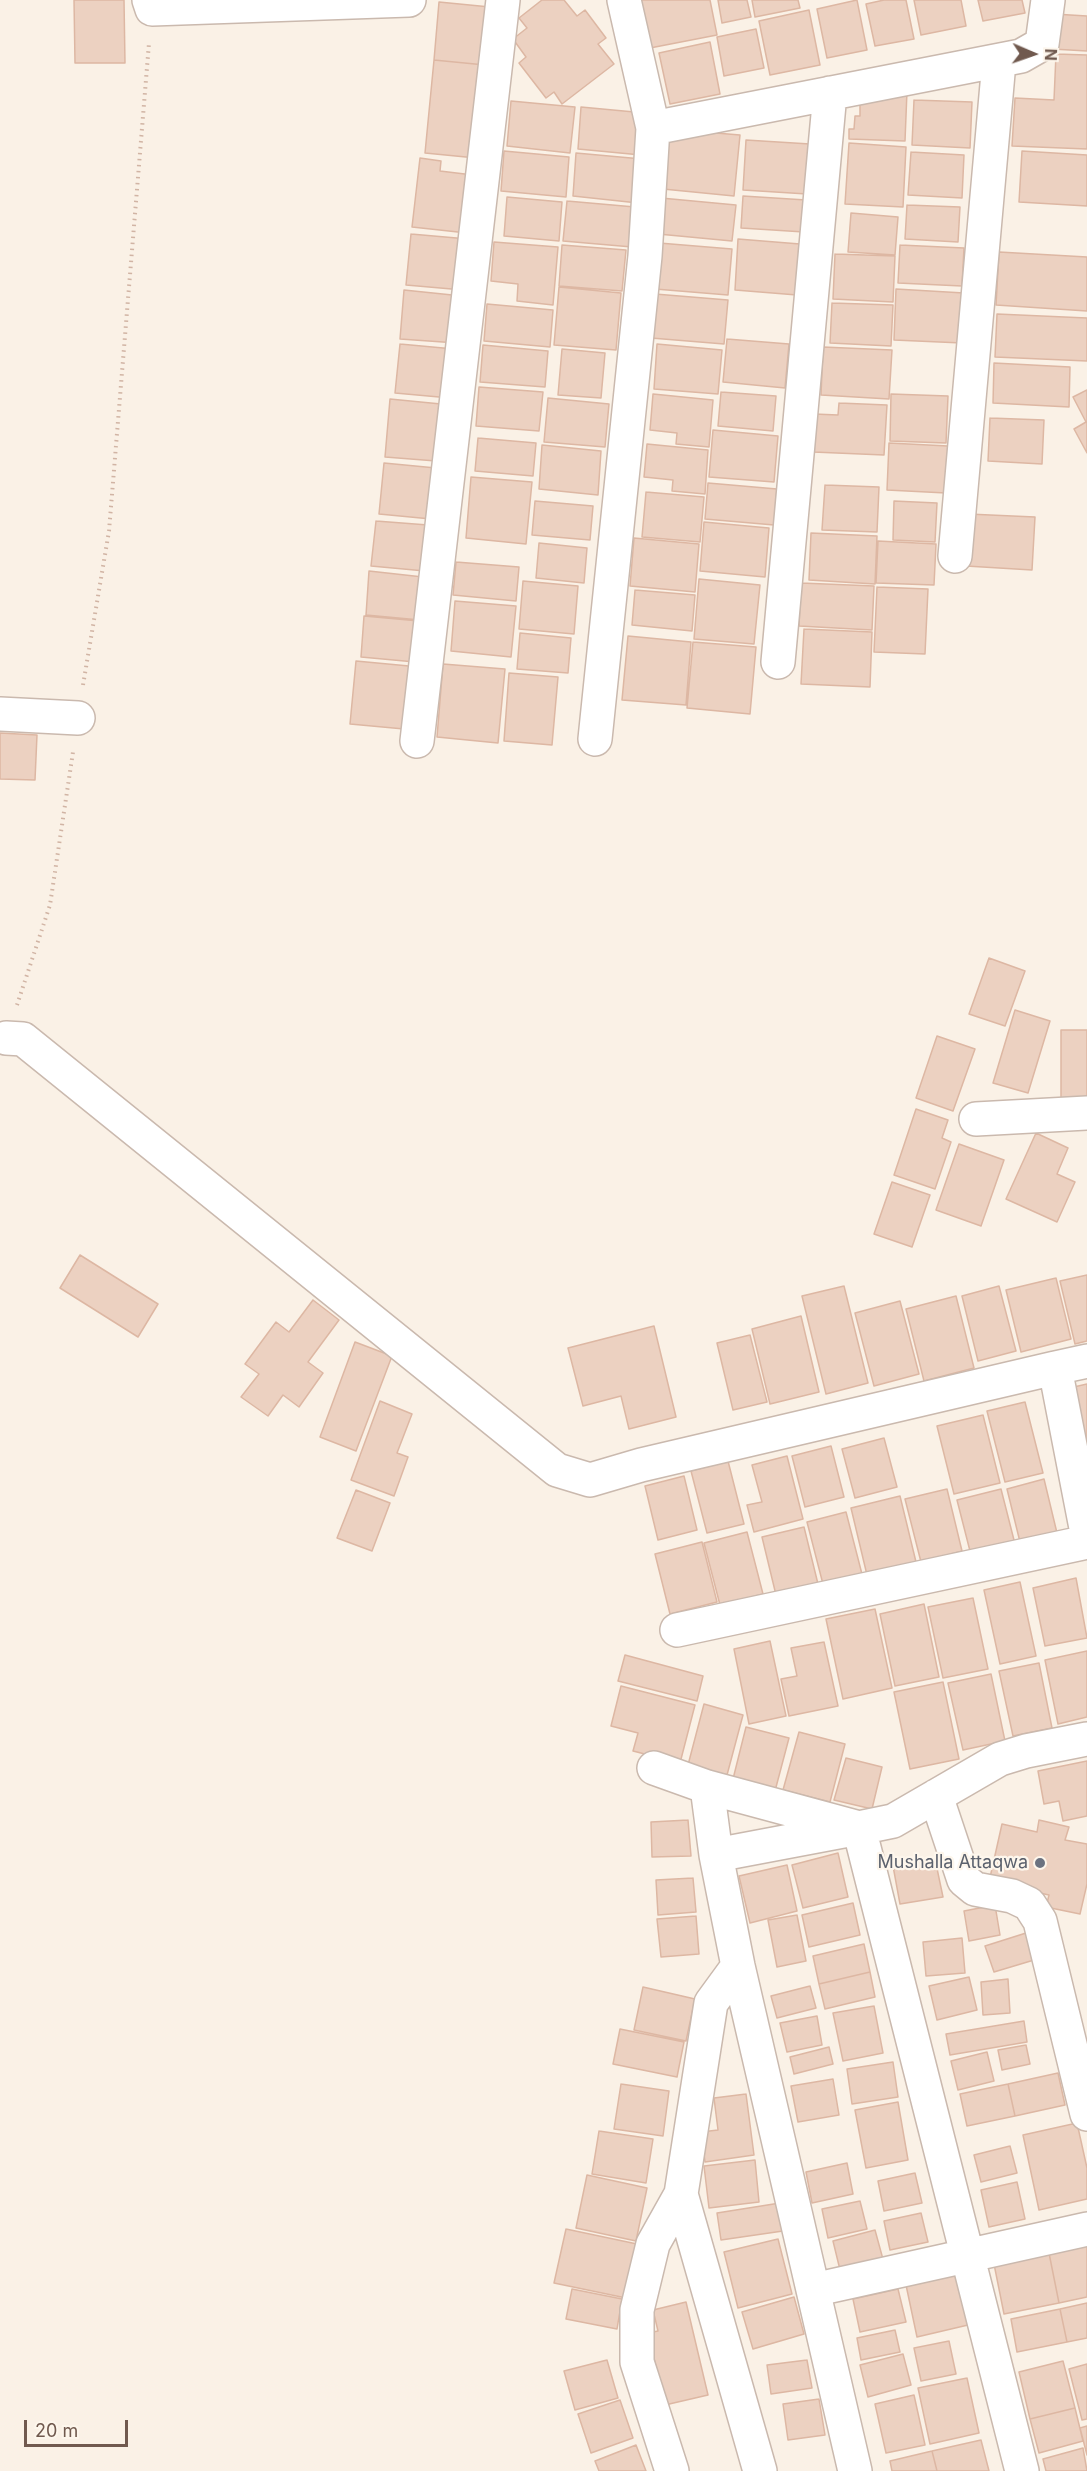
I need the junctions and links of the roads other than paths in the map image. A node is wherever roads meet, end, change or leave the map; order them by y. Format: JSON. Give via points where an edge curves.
{"nodes":[{"id":1,"x":409,"y":0,"type":"edge"},
{"id":2,"x":503,"y":0,"type":"edge"},
{"id":3,"x":624,"y":0,"type":"edge"},
{"id":4,"x":1048,"y":0,"type":"edge"},
{"id":5,"x":150,"y":4,"type":"edge"},
{"id":6,"x":999,"y":62,"type":"junction"},
{"id":7,"x":830,"y":93,"type":"junction"},
{"id":8,"x":653,"y":128,"type":"junction"},
{"id":9,"x":955,"y":556,"type":"dead end"},
{"id":10,"x":778,"y":662,"type":"dead end"},
{"id":11,"x":0,"y":714,"type":"edge"},
{"id":12,"x":78,"y":718,"type":"road end"},
{"id":13,"x":595,"y":739,"type":"dead end"},
{"id":14,"x":417,"y":741,"type":"dead end"},
{"id":15,"x":6,"y":1038,"type":"road end"},
{"id":16,"x":1087,"y":1113,"type":"edge"},
{"id":17,"x":976,"y":1119,"type":"dead end"},
{"id":18,"x":1087,"y":1361,"type":"edge"},
{"id":19,"x":1054,"y":1368,"type":"junction"},
{"id":20,"x":1087,"y":1533,"type":"edge"},
{"id":21,"x":1087,"y":1542,"type":"edge"},
{"id":22,"x":677,"y":1630,"type":"dead end"},
{"id":23,"x":1087,"y":1739,"type":"edge"},
{"id":24,"x":654,"y":1767,"type":"dead end"},
{"id":25,"x":707,"y":1787,"type":"junction"},
{"id":26,"x":936,"y":1796,"type":"junction"},
{"id":27,"x":859,"y":1828,"type":"junction"},
{"id":28,"x":716,"y":1855,"type":"junction"},
{"id":29,"x":738,"y":1966,"type":"junction"},
{"id":30,"x":1087,"y":2114,"type":"edge"},
{"id":31,"x":681,"y":2194,"type":"junction"},
{"id":32,"x":1087,"y":2229,"type":"edge"},
{"id":33,"x":967,"y":2254,"type":"junction"},
{"id":34,"x":813,"y":2290,"type":"junction"},
{"id":35,"x":672,"y":2471,"type":"edge"},
{"id":36,"x":760,"y":2471,"type":"edge"},
{"id":37,"x":855,"y":2471,"type":"edge"},
{"id":38,"x":1022,"y":2471,"type":"edge"}],
"edges":[{"from":1,"to":5,"type":"street"},
{"from":2,"to":14,"type":"street"},
{"from":3,"to":8,"type":"street"},
{"from":4,"to":6,"type":"street","via":[[1041,44],[1021,56]]},
{"from":6,"to":7,"type":"street"},
{"from":6,"to":9,"type":"street"},
{"from":7,"to":8,"type":"street"},
{"from":7,"to":10,"type":"street"},
{"from":8,"to":13,"type":"street","via":[[645,255]]},
{"from":11,"to":12,"type":"street"},
{"from":15,"to":19,"type":"street","via":[[23,1039],[557,1470],[590,1480]]},
{"from":16,"to":17,"type":"street"},
{"from":18,"to":19,"type":"street"},
{"from":19,"to":20,"type":"street"},
{"from":21,"to":22,"type":"street"},
{"from":23,"to":26,"type":"street","via":[[1000,1759]]},
{"from":24,"to":25,"type":"street"},
{"from":25,"to":27,"type":"street"},
{"from":25,"to":28,"type":"street"},
{"from":26,"to":27,"type":"street","via":[[893,1821]]},
{"from":26,"to":30,"type":"street","via":[[964,1880],[975,1889],[1012,1896],[1029,1904],[1040,1921]]},
{"from":27,"to":28,"type":"street"},
{"from":27,"to":33,"type":"street"},
{"from":28,"to":29,"type":"street"},
{"from":29,"to":31,"type":"street","via":[[711,2003]]},
{"from":29,"to":34,"type":"street"},
{"from":31,"to":35,"type":"street","via":[[653,2244],[637,2310],[637,2362]]},
{"from":31,"to":36,"type":"street"},
{"from":32,"to":33,"type":"street"},
{"from":33,"to":34,"type":"street"},
{"from":33,"to":38,"type":"street"},
{"from":34,"to":37,"type":"street"}]}
